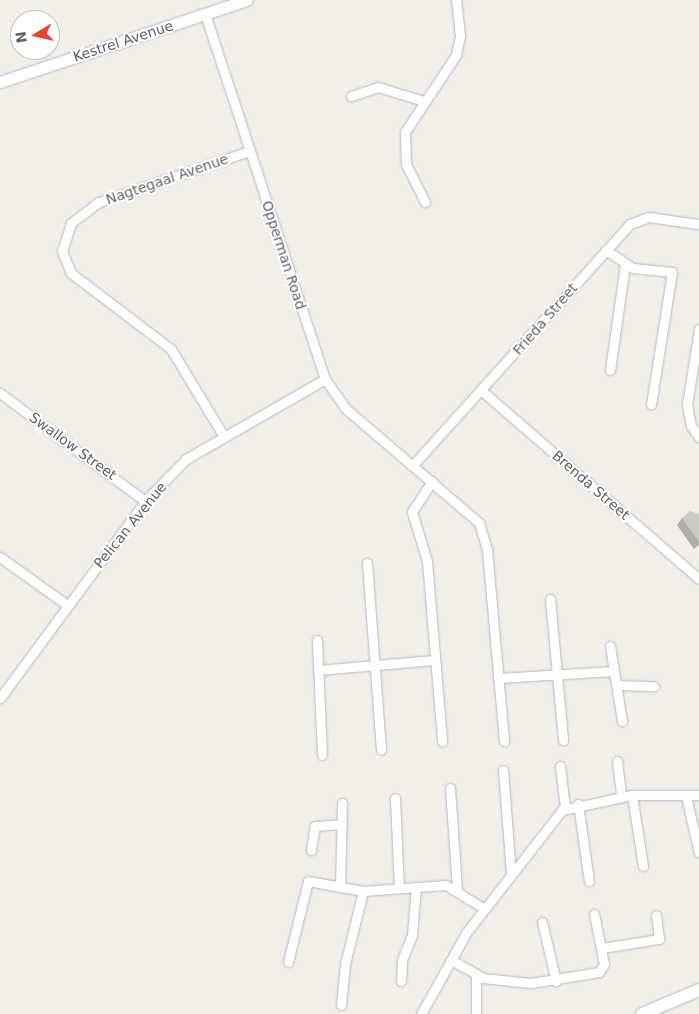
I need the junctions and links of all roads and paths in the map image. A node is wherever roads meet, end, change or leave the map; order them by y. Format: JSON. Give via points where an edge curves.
{"nodes":[{"id":1,"x":247,"y":0,"type":"edge"},
{"id":2,"x":456,"y":0,"type":"edge"},
{"id":3,"x":205,"y":14,"type":"junction"},
{"id":4,"x":0,"y":82,"type":"edge"},
{"id":5,"x":351,"y":96,"type":"dead end"},
{"id":6,"x":424,"y":102,"type":"junction"},
{"id":7,"x":250,"y":151,"type":"junction"},
{"id":8,"x":425,"y":202,"type":"dead end"},
{"id":9,"x":699,"y":224,"type":"edge"},
{"id":10,"x":606,"y":250,"type":"junction"},
{"id":11,"x":625,"y":265,"type":"junction"},
{"id":12,"x":699,"y":329,"type":"edge"},
{"id":13,"x":610,"y":370,"type":"dead end"},
{"id":14,"x":325,"y":379,"type":"junction"},
{"id":15,"x":482,"y":391,"type":"junction"},
{"id":16,"x":0,"y":392,"type":"edge"},
{"id":17,"x":651,"y":404,"type":"dead end"},
{"id":18,"x":223,"y":435,"type":"junction"},
{"id":19,"x":699,"y":438,"type":"edge"},
{"id":20,"x":412,"y":466,"type":"junction"},
{"id":21,"x":432,"y":481,"type":"junction"},
{"id":22,"x":145,"y":501,"type":"junction"},
{"id":23,"x":0,"y":557,"type":"edge"},
{"id":24,"x":367,"y":563,"type":"dead end"},
{"id":25,"x":698,"y":575,"type":"edge"},
{"id":26,"x":550,"y":599,"type":"dead end"},
{"id":27,"x":67,"y":605,"type":"junction"},
{"id":28,"x":317,"y":640,"type":"dead end"},
{"id":29,"x":610,"y":646,"type":"dead end"},
{"id":30,"x":435,"y":660,"type":"junction"},
{"id":31,"x":375,"y":662,"type":"junction"},
{"id":32,"x":318,"y":670,"type":"junction"},
{"id":33,"x":614,"y":671,"type":"junction"},
{"id":34,"x":555,"y":674,"type":"junction"},
{"id":35,"x":498,"y":678,"type":"junction"},
{"id":36,"x":617,"y":685,"type":"junction"},
{"id":37,"x":654,"y":686,"type":"dead end"},
{"id":38,"x":0,"y":698,"type":"edge"},
{"id":39,"x":622,"y":721,"type":"dead end"},
{"id":40,"x":442,"y":740,"type":"dead end"},
{"id":41,"x":563,"y":740,"type":"dead end"},
{"id":42,"x":504,"y":741,"type":"dead end"},
{"id":43,"x":381,"y":748,"type":"dead end"},
{"id":44,"x":322,"y":755,"type":"dead end"},
{"id":45,"x":617,"y":761,"type":"dead end"},
{"id":46,"x":560,"y":766,"type":"dead end"},
{"id":47,"x":503,"y":770,"type":"dead end"},
{"id":48,"x":450,"y":788,"type":"dead end"},
{"id":49,"x":632,"y":795,"type":"junction"},
{"id":50,"x":699,"y":795,"type":"edge"},
{"id":51,"x":621,"y":796,"type":"junction"},
{"id":52,"x":686,"y":796,"type":"junction"},
{"id":53,"x":395,"y":798,"type":"dead end"},
{"id":54,"x":342,"y":802,"type":"dead end"},
{"id":55,"x":578,"y":804,"type":"junction"},
{"id":56,"x":565,"y":808,"type":"junction"},
{"id":57,"x":342,"y":824,"type":"junction"},
{"id":58,"x":311,"y":850,"type":"dead end"},
{"id":59,"x":699,"y":853,"type":"edge"},
{"id":60,"x":643,"y":866,"type":"dead end"},
{"id":61,"x":511,"y":874,"type":"junction"},
{"id":62,"x":589,"y":881,"type":"dead end"},
{"id":63,"x":340,"y":887,"type":"junction"},
{"id":64,"x":416,"y":887,"type":"junction"},
{"id":65,"x":399,"y":888,"type":"junction"},
{"id":66,"x":457,"y":889,"type":"junction"},
{"id":67,"x":363,"y":891,"type":"junction"},
{"id":68,"x":483,"y":908,"type":"junction"},
{"id":69,"x":594,"y":914,"type":"dead end"},
{"id":70,"x":656,"y":915,"type":"dead end"},
{"id":71,"x":542,"y":922,"type":"dead end"},
{"id":72,"x":602,"y":948,"type":"junction"},
{"id":73,"x":451,"y":960,"type":"junction"},
{"id":74,"x":288,"y":962,"type":"dead end"},
{"id":75,"x":476,"y":975,"type":"junction"},
{"id":76,"x":401,"y":981,"type":"dead end"},
{"id":77,"x":556,"y":981,"type":"junction"},
{"id":78,"x":699,"y":990,"type":"edge"},
{"id":79,"x":341,"y":1005,"type":"dead end"},
{"id":80,"x":421,"y":1014,"type":"edge"},
{"id":81,"x":476,"y":1014,"type":"edge"},
{"id":82,"x":642,"y":1014,"type":"edge"}],
"edges":[{"from":1,"to":3,"type":"street","name":"Kestrel Avenue"},
{"from":2,"to":6,"type":"street","via":[[458,47]]},
{"from":3,"to":4,"type":"street","name":"Kestrel Avenue"},
{"from":3,"to":7,"type":"street","name":"Opperman Road"},
{"from":5,"to":6,"type":"street","via":[[374,87]]},
{"from":6,"to":8,"type":"street","via":[[407,125],[403,147],[410,175]]},
{"from":7,"to":14,"type":"street","name":"Opperman Road"},
{"from":7,"to":18,"type":"street","name":"Nagtegaal Avenue","via":[[99,202],[72,223],[62,251],[70,273],[171,349]]},
{"from":9,"to":10,"type":"street","name":"Frieda Street","via":[[641,219],[630,224]]},
{"from":10,"to":11,"type":"street"},
{"from":10,"to":15,"type":"street","name":"Frieda Street"},
{"from":11,"to":13,"type":"street"},
{"from":11,"to":17,"type":"street","via":[[672,272]]},
{"from":12,"to":19,"type":"street","via":[[687,405],[690,426]]},
{"from":14,"to":18,"type":"street","name":"Pelican Avenue"},
{"from":14,"to":20,"type":"street","name":"Opperman Road","via":[[345,408]]},
{"from":15,"to":20,"type":"street","name":"Frieda Street"},
{"from":15,"to":25,"type":"street","name":"Brenda Street"},
{"from":16,"to":22,"type":"street","name":"Swallow Street"},
{"from":18,"to":22,"type":"street","name":"Pelican Avenue","via":[[186,459]]},
{"from":20,"to":21,"type":"street","name":"Opperman Road"},
{"from":21,"to":30,"type":"street","via":[[412,512],[426,561]]},
{"from":21,"to":35,"type":"street","name":"Opperman Road","via":[[472,514],[482,531]]},
{"from":22,"to":27,"type":"street","name":"Pelican Avenue"},
{"from":23,"to":27,"type":"street"},
{"from":24,"to":31,"type":"street"},
{"from":26,"to":34,"type":"street"},
{"from":27,"to":38,"type":"street","name":"Pelican Avenue"},
{"from":28,"to":32,"type":"street"},
{"from":29,"to":33,"type":"street"},
{"from":30,"to":31,"type":"street"},
{"from":30,"to":40,"type":"street"},
{"from":31,"to":32,"type":"street"},
{"from":31,"to":43,"type":"street"},
{"from":32,"to":44,"type":"street"},
{"from":33,"to":34,"type":"street"},
{"from":33,"to":36,"type":"street"},
{"from":34,"to":35,"type":"street"},
{"from":34,"to":41,"type":"street"},
{"from":35,"to":42,"type":"street","name":"Opperman Road"},
{"from":36,"to":37,"type":"street"},
{"from":36,"to":39,"type":"street"},
{"from":45,"to":51,"type":"street"},
{"from":46,"to":56,"type":"street"},
{"from":47,"to":61,"type":"street"},
{"from":48,"to":66,"type":"street"},
{"from":49,"to":51,"type":"street"},
{"from":49,"to":52,"type":"street"},
{"from":49,"to":60,"type":"street"},
{"from":50,"to":52,"type":"street"},
{"from":51,"to":55,"type":"street"},
{"from":52,"to":59,"type":"street"},
{"from":53,"to":65,"type":"street"},
{"from":54,"to":57,"type":"street"},
{"from":55,"to":56,"type":"street"},
{"from":55,"to":62,"type":"street"},
{"from":56,"to":61,"type":"street"},
{"from":57,"to":58,"type":"street","via":[[315,826]]},
{"from":57,"to":63,"type":"street"},
{"from":61,"to":68,"type":"street"},
{"from":63,"to":67,"type":"street"},
{"from":63,"to":74,"type":"street","via":[[305,882]]},
{"from":64,"to":65,"type":"street"},
{"from":64,"to":66,"type":"street"},
{"from":64,"to":76,"type":"street","via":[[412,935],[402,960]]},
{"from":65,"to":67,"type":"street"},
{"from":66,"to":68,"type":"street"},
{"from":67,"to":79,"type":"street","via":[[345,964]]},
{"from":68,"to":73,"type":"street"},
{"from":69,"to":72,"type":"street"},
{"from":70,"to":72,"type":"street","via":[[659,939]]},
{"from":71,"to":77,"type":"street"},
{"from":72,"to":77,"type":"street","via":[[602,970]]},
{"from":73,"to":75,"type":"street"},
{"from":73,"to":80,"type":"street"},
{"from":75,"to":77,"type":"street","via":[[531,983]]},
{"from":75,"to":81,"type":"street"},
{"from":78,"to":82,"type":"main road"}]}
